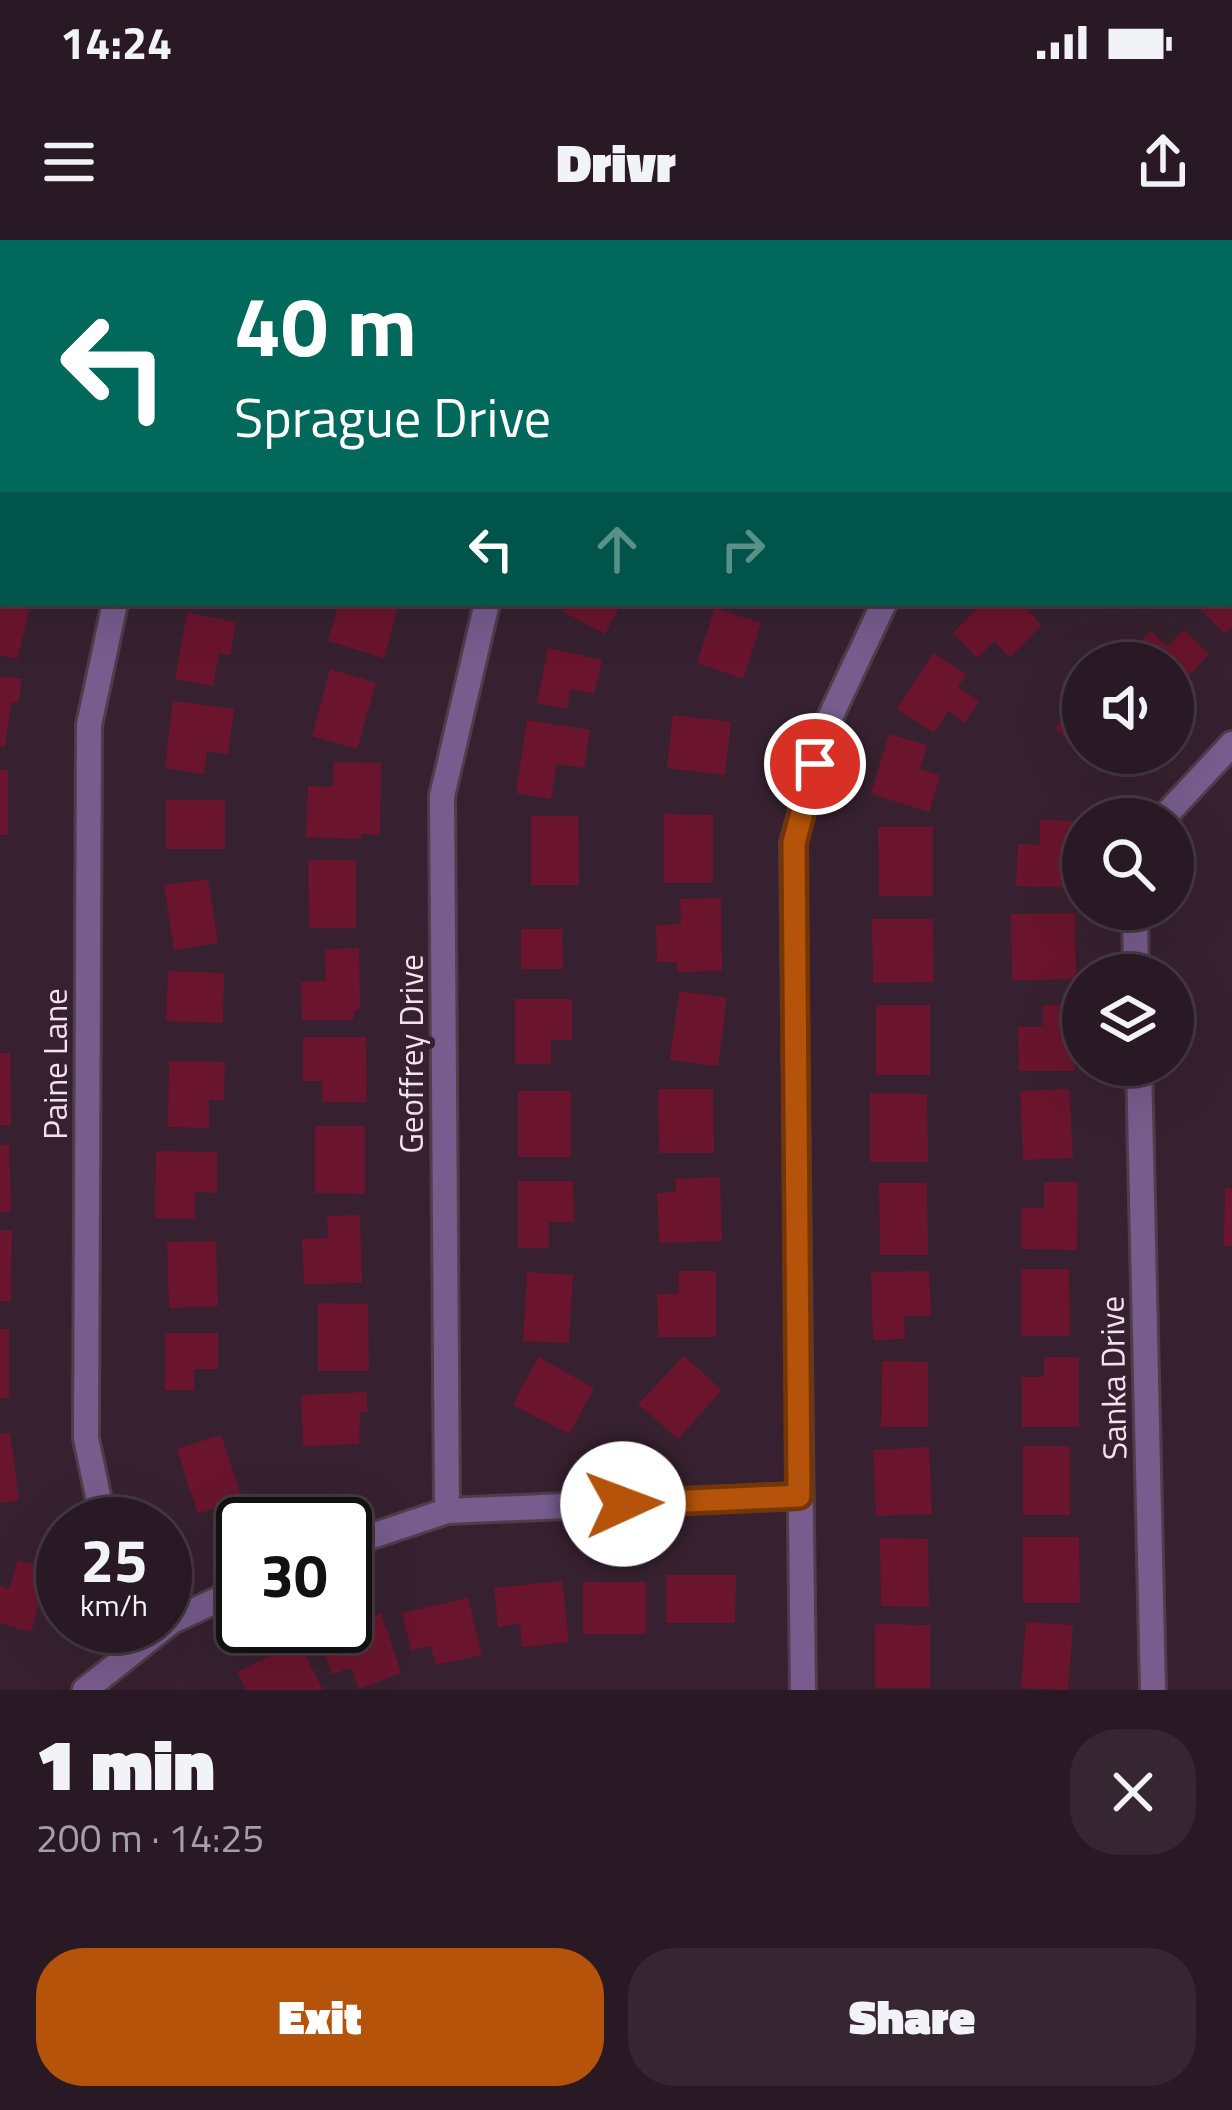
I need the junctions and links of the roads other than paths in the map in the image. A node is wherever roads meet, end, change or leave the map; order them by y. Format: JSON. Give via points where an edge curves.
{"nodes":[{"id":1,"x":114,"y":606,"type":"edge"},
{"id":2,"x":486,"y":606,"type":"edge"},
{"id":3,"x":883,"y":606,"type":"edge"},
{"id":4,"x":1232,"y":744,"type":"edge"},
{"id":5,"x":1179,"y":798,"type":"edge"},
{"id":6,"x":1139,"y":1086,"type":"edge"},
{"id":7,"x":799,"y":1496,"type":"junction"},
{"id":8,"x":98,"y":1497,"type":"edge"},
{"id":9,"x":447,"y":1510,"type":"junction"},
{"id":10,"x":372,"y":1536,"type":"edge"},
{"id":11,"x":126,"y":1653,"type":"edge"},
{"id":12,"x":85,"y":1690,"type":"edge"},
{"id":13,"x":802,"y":1690,"type":"edge"},
{"id":14,"x":1153,"y":1690,"type":"edge"}],
"edges":[{"from":1,"to":8,"type":"street","name":"Paine Lane","via":[[89,725],[86,1438]]},
{"from":2,"to":9,"type":"street","name":"Geoffrey Drive","via":[[442,796]]},
{"from":3,"to":7,"type":"street","via":[[826,724],[794,843]]},
{"from":4,"to":5,"type":"street"},
{"from":6,"to":14,"type":"street","name":"Sanka Drive"},
{"from":7,"to":9,"type":"street"},
{"from":7,"to":13,"type":"street"},
{"from":9,"to":10,"type":"street"},
{"from":11,"to":12,"type":"street"}]}
